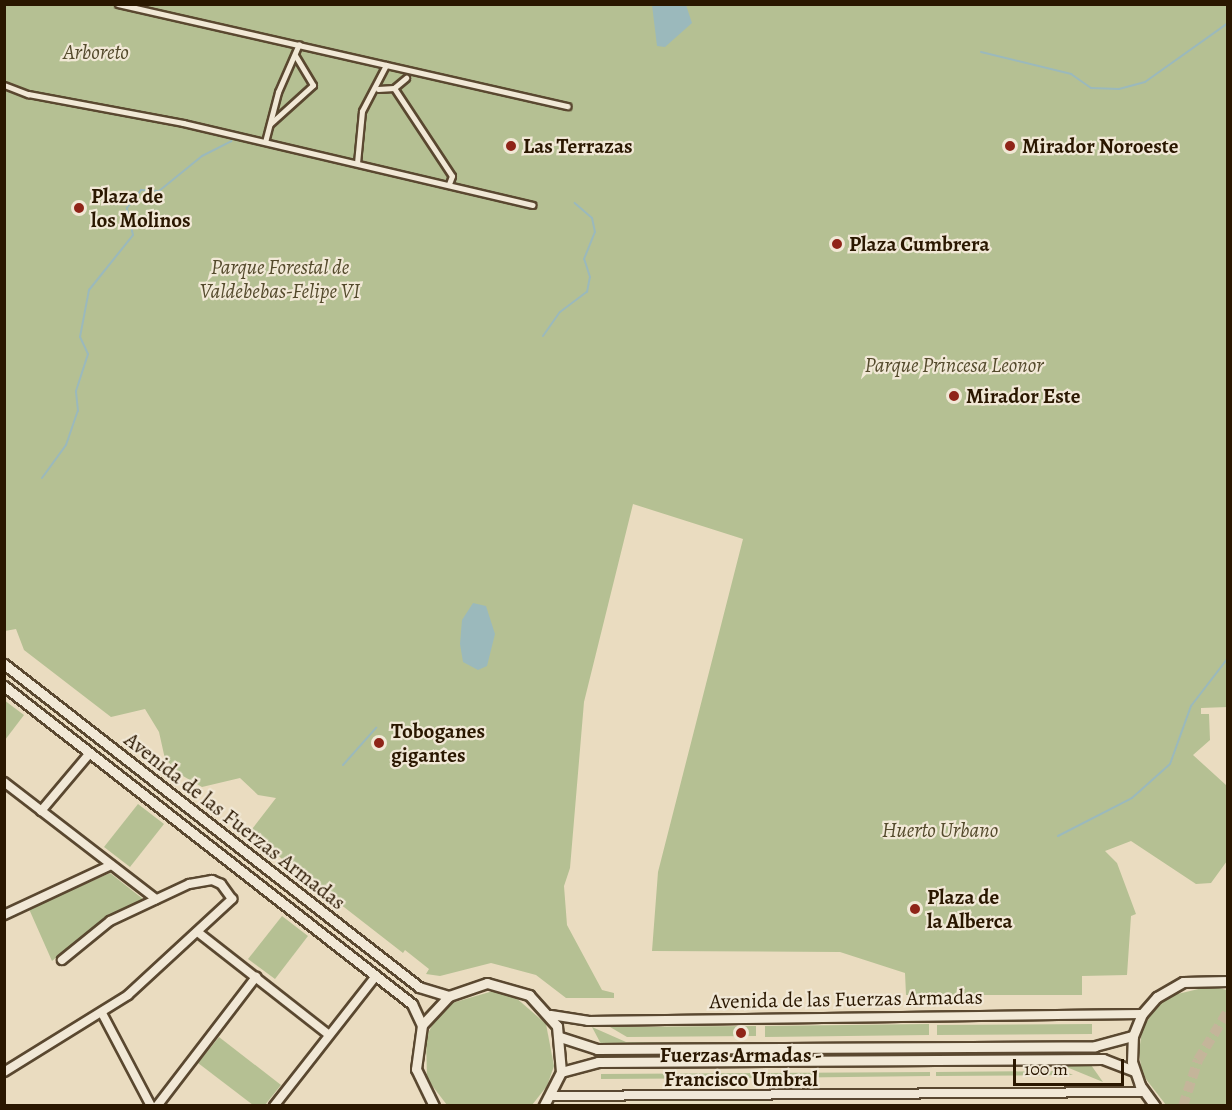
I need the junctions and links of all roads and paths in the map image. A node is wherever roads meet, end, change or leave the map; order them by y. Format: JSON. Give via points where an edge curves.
{"nodes":[{"id":1,"x":118,"y":4,"type":"edge"},
{"id":2,"x":299,"y":44,"type":"junction"},
{"id":3,"x":295,"y":55,"type":"junction"},
{"id":4,"x":386,"y":65,"type":"junction"},
{"id":5,"x":406,"y":78,"type":"dead end"},
{"id":6,"x":4,"y":84,"type":"edge"},
{"id":7,"x":394,"y":88,"type":"junction"},
{"id":8,"x":378,"y":89,"type":"dead end"},
{"id":9,"x":568,"y":106,"type":"dead end"},
{"id":10,"x":269,"y":125,"type":"junction"},
{"id":11,"x":265,"y":142,"type":"junction"},
{"id":12,"x":357,"y":163,"type":"junction"},
{"id":13,"x":449,"y":184,"type":"junction"},
{"id":14,"x":532,"y":205,"type":"dead end"},
{"id":15,"x":4,"y":664,"type":"edge"},
{"id":16,"x":4,"y":686,"type":"edge"},
{"id":17,"x":90,"y":753,"type":"junction"},
{"id":18,"x":4,"y":782,"type":"edge"},
{"id":19,"x":41,"y":811,"type":"junction"},
{"id":20,"x":111,"y":865,"type":"junction"},
{"id":21,"x":156,"y":899,"type":"junction"},
{"id":22,"x":4,"y":915,"type":"edge"},
{"id":23,"x":199,"y":933,"type":"junction"},
{"id":24,"x":62,"y":960,"type":"dead end"},
{"id":25,"x":376,"y":976,"type":"junction"},
{"id":26,"x":256,"y":977,"type":"junction"},
{"id":27,"x":1227,"y":981,"type":"edge"},
{"id":28,"x":449,"y":996,"type":"junction"},
{"id":29,"x":1142,"y":1014,"type":"junction"},
{"id":30,"x":103,"y":1015,"type":"junction"},
{"id":31,"x":550,"y":1015,"type":"junction"},
{"id":32,"x":423,"y":1025,"type":"junction"},
{"id":33,"x":328,"y":1034,"type":"junction"},
{"id":34,"x":1133,"y":1036,"type":"junction"},
{"id":35,"x":560,"y":1037,"type":"junction"},
{"id":36,"x":1134,"y":1071,"type":"junction"},
{"id":37,"x":4,"y":1072,"type":"edge"},
{"id":38,"x":561,"y":1072,"type":"junction"},
{"id":39,"x":1143,"y":1092,"type":"junction"},
{"id":40,"x":552,"y":1096,"type":"junction"},
{"id":41,"x":431,"y":1104,"type":"edge"},
{"id":42,"x":151,"y":1106,"type":"edge"},
{"id":43,"x":157,"y":1106,"type":"edge"},
{"id":44,"x":274,"y":1106,"type":"edge"},
{"id":45,"x":544,"y":1106,"type":"edge"},
{"id":46,"x":1155,"y":1106,"type":"edge"}],
"edges":[{"from":1,"to":2,"type":"street"},
{"from":2,"to":3,"type":"street"},
{"from":2,"to":4,"type":"street"},
{"from":3,"to":10,"type":"street"},
{"from":3,"to":10,"type":"street","via":[[313,86]]},
{"from":4,"to":9,"type":"street"},
{"from":4,"to":12,"type":"street","via":[[362,111]]},
{"from":5,"to":7,"type":"street"},
{"from":6,"to":11,"type":"street","via":[[28,94]]},
{"from":7,"to":8,"type":"street"},
{"from":7,"to":13,"type":"street","via":[[452,176]]},
{"from":10,"to":11,"type":"street"},
{"from":11,"to":12,"type":"street"},
{"from":12,"to":13,"type":"street"},
{"from":13,"to":14,"type":"street"},
{"from":15,"to":28,"type":"street","name":"Avenida de las Fuerzas Armadas","via":[[419,987]]},
{"from":16,"to":17,"type":"street","name":"Avenida de las Fuerzas Armadas"},
{"from":17,"to":19,"type":"street"},
{"from":17,"to":25,"type":"street","name":"Avenida de las Fuerzas Armadas"},
{"from":18,"to":19,"type":"street"},
{"from":19,"to":20,"type":"street"},
{"from":20,"to":21,"type":"street"},
{"from":20,"to":22,"type":"street"},
{"from":21,"to":23,"type":"street","via":[[202,880],[221,884],[229,891],[231,905]]},
{"from":21,"to":24,"type":"street","via":[[110,921]]},
{"from":23,"to":26,"type":"street"},
{"from":23,"to":30,"type":"street"},
{"from":25,"to":32,"type":"street","name":"Avenida de las Fuerzas Armadas","via":[[412,1004]]},
{"from":25,"to":33,"type":"street"},
{"from":26,"to":33,"type":"street"},
{"from":26,"to":43,"type":"street"},
{"from":27,"to":29,"type":"street","via":[[1183,982],[1156,997]]},
{"from":28,"to":31,"type":"street","via":[[472,986],[502,984],[529,995]]},
{"from":28,"to":32,"type":"street"},
{"from":29,"to":31,"type":"street","name":"Avenida de las Fuerzas Armadas","via":[[588,1021]]},
{"from":29,"to":34,"type":"street"},
{"from":30,"to":37,"type":"street"},
{"from":30,"to":42,"type":"street"},
{"from":31,"to":35,"type":"street"},
{"from":32,"to":41,"type":"street","via":[[416,1057],[418,1077]]},
{"from":33,"to":44,"type":"street"},
{"from":34,"to":35,"type":"street","via":[[1095,1046],[633,1049],[591,1049]]},
{"from":34,"to":36,"type":"street"},
{"from":35,"to":38,"type":"street"},
{"from":36,"to":38,"type":"street","via":[[1103,1059],[598,1062]]},
{"from":36,"to":39,"type":"street"},
{"from":38,"to":40,"type":"street"},
{"from":39,"to":40,"type":"street"},
{"from":39,"to":46,"type":"street"},
{"from":40,"to":45,"type":"street"}]}
